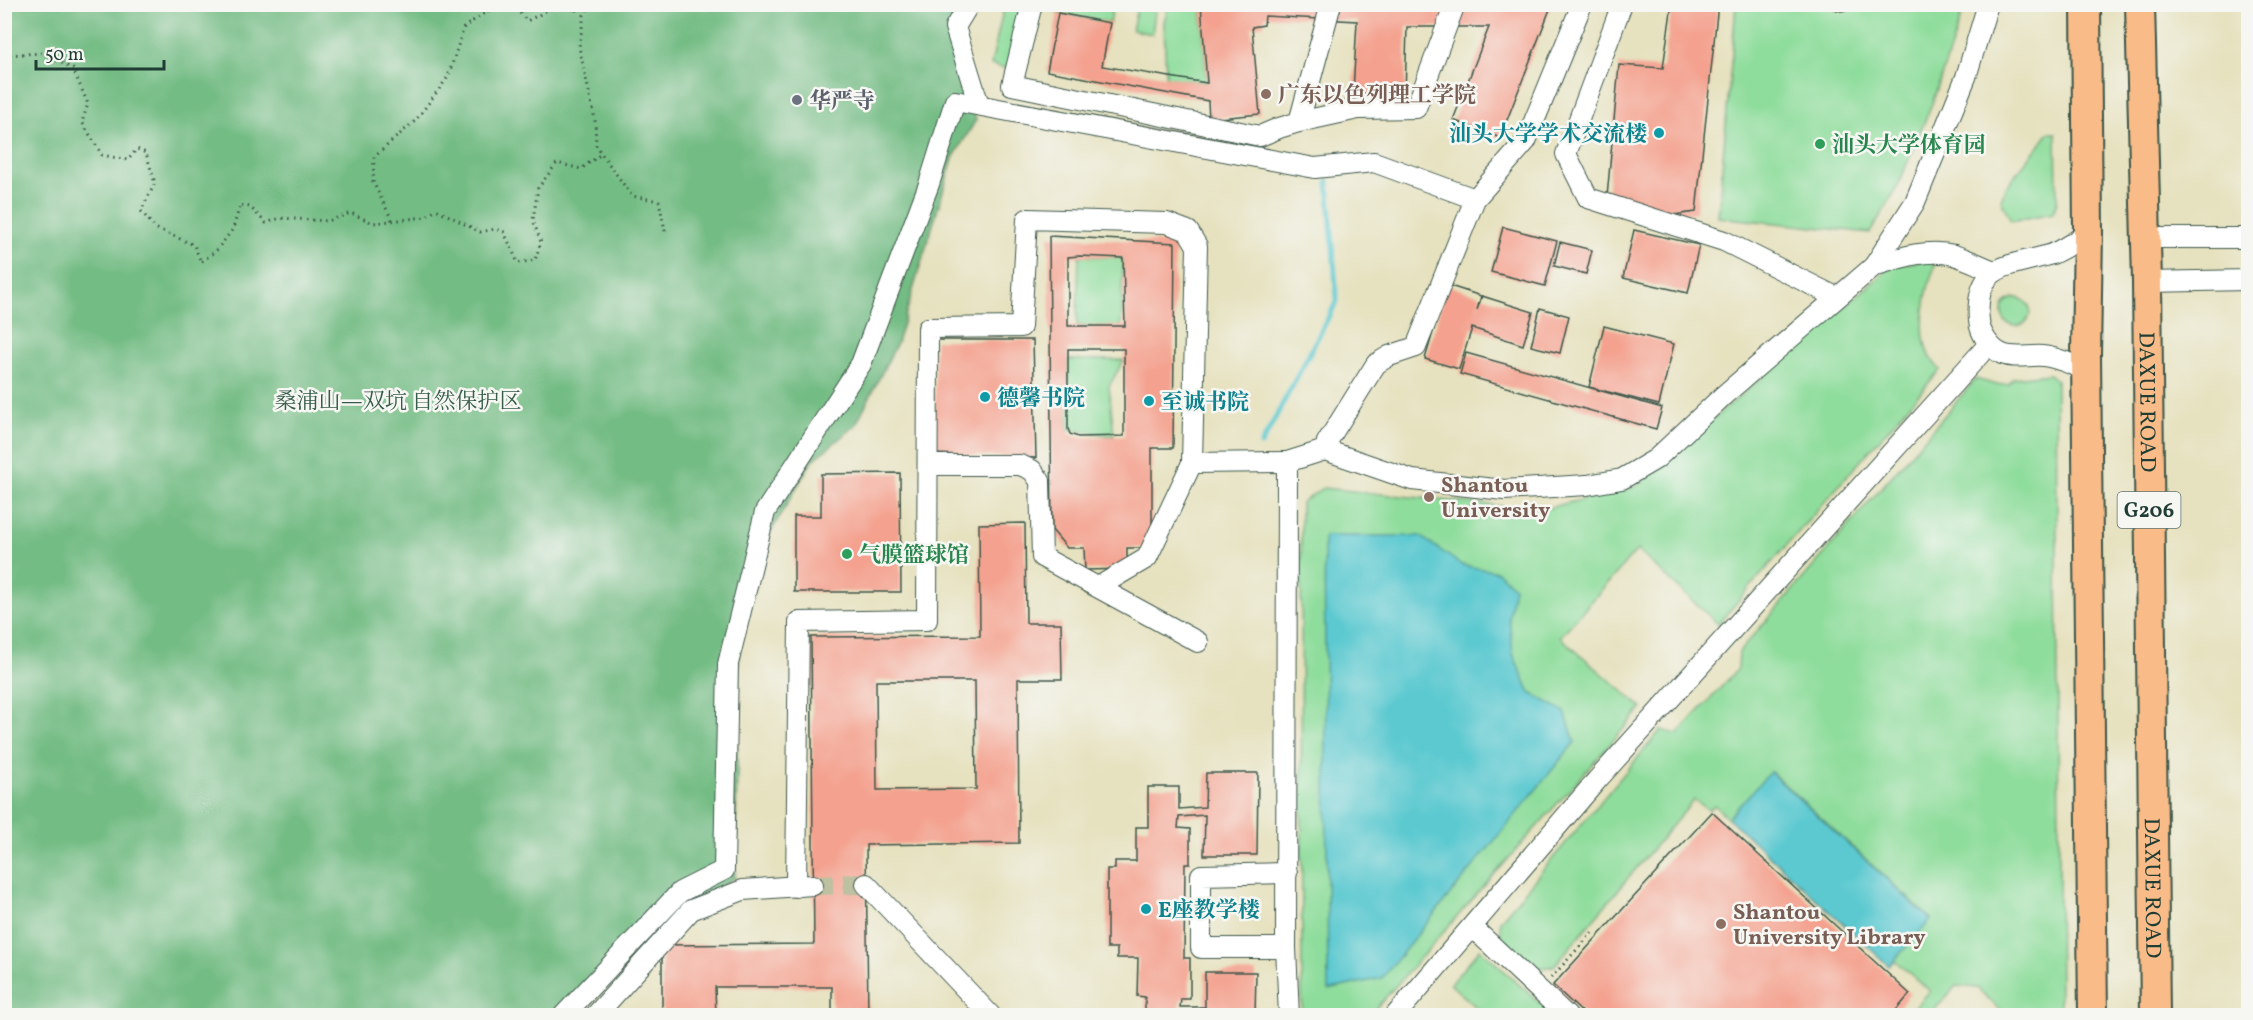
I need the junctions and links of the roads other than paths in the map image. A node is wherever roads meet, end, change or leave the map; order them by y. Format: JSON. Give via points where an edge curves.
{"nodes":[{"id":1,"x":969,"y":4,"type":"edge"},
{"id":2,"x":1032,"y":4,"type":"edge"},
{"id":3,"x":1331,"y":4,"type":"edge"},
{"id":4,"x":1455,"y":4,"type":"edge"},
{"id":5,"x":1582,"y":4,"type":"edge"},
{"id":6,"x":1622,"y":4,"type":"edge"},
{"id":7,"x":1988,"y":4,"type":"edge"},
{"id":8,"x":2086,"y":4,"type":"edge"},
{"id":9,"x":2140,"y":4,"type":"edge"},
{"id":10,"x":979,"y":105,"type":"junction"},
{"id":11,"x":1299,"y":122,"type":"junction"},
{"id":12,"x":1475,"y":199,"type":"junction"},
{"id":13,"x":2088,"y":233,"type":"junction"},
{"id":14,"x":2146,"y":238,"type":"junction"},
{"id":15,"x":2248,"y":238,"type":"edge"},
{"id":16,"x":1874,"y":266,"type":"junction"},
{"id":17,"x":1994,"y":271,"type":"junction"},
{"id":18,"x":2248,"y":280,"type":"edge"},
{"id":19,"x":2147,"y":282,"type":"junction"},
{"id":20,"x":1836,"y":297,"type":"junction"},
{"id":21,"x":1989,"y":344,"type":"junction"},
{"id":22,"x":2086,"y":370,"type":"junction"},
{"id":23,"x":1325,"y":450,"type":"junction"},
{"id":24,"x":1287,"y":462,"type":"junction"},
{"id":25,"x":1192,"y":463,"type":"junction"},
{"id":26,"x":928,"y":465,"type":"junction"},
{"id":27,"x":1098,"y":587,"type":"junction"},
{"id":28,"x":1198,"y":642,"type":"dead end"},
{"id":29,"x":1287,"y":873,"type":"junction"},
{"id":30,"x":866,"y":884,"type":"dead end"},
{"id":31,"x":1472,"y":927,"type":"junction"},
{"id":32,"x":1286,"y":948,"type":"junction"},
{"id":33,"x":563,"y":1016,"type":"edge"},
{"id":34,"x":595,"y":1016,"type":"edge"},
{"id":35,"x":991,"y":1016,"type":"edge"},
{"id":36,"x":1289,"y":1016,"type":"edge"},
{"id":37,"x":1395,"y":1016,"type":"edge"},
{"id":38,"x":1567,"y":1016,"type":"edge"},
{"id":39,"x":2093,"y":1016,"type":"edge"},
{"id":40,"x":2156,"y":1016,"type":"edge"}],
"edges":[{"from":1,"to":10,"type":"street","via":[[955,27]]},
{"from":2,"to":11,"type":"street","via":[[1012,85],[1260,136]]},
{"from":3,"to":11,"type":"street"},
{"from":4,"to":11,"type":"street","via":[[1416,108],[1358,109]]},
{"from":5,"to":12,"type":"street","via":[[1526,141]]},
{"from":6,"to":20,"type":"street","via":[[1566,154],[1588,198],[1724,241]]},
{"from":7,"to":16,"type":"street","via":[[1966,76],[1915,202]]},
{"from":8,"to":13,"type":"highway","number":"G206"},
{"from":9,"to":14,"type":"highway","name":"DAXUE ROAD","number":"G206"},
{"from":10,"to":12,"type":"street","via":[[1315,168],[1374,162]]},
{"from":10,"to":33,"type":"street","via":[[955,101],[861,364],[765,512],[728,664],[724,870],[680,892]]},
{"from":12,"to":23,"type":"street","via":[[1416,347],[1376,364]]},
{"from":13,"to":17,"type":"street","via":[[2055,253],[2007,264]]},
{"from":13,"to":22,"type":"highway","number":"G206"},
{"from":14,"to":15,"type":"street"},
{"from":14,"to":19,"type":"highway","name":"DAXUE ROAD","number":"G206"},
{"from":16,"to":17,"type":"street","via":[[1929,253],[1953,255]]},
{"from":16,"to":20,"type":"street"},
{"from":17,"to":21,"type":"street","via":[[1984,284],[1978,305],[1979,326]]},
{"from":18,"to":19,"type":"street"},
{"from":19,"to":40,"type":"highway","name":"DAXUE ROAD","number":"G206"},
{"from":20,"to":23,"type":"street","via":[[1656,459],[1622,479],[1504,490],[1412,480]]},
{"from":21,"to":22,"type":"street","via":[[2002,354],[2059,359]]},
{"from":21,"to":31,"type":"street","via":[[1597,780]]},
{"from":22,"to":39,"type":"highway","number":"G206"},
{"from":23,"to":24,"type":"street"},
{"from":24,"to":25,"type":"street"},
{"from":24,"to":29,"type":"street"},
{"from":25,"to":26,"type":"street","via":[[1197,246],[1188,231],[1167,223],[1027,219],[1022,327],[928,328]]},
{"from":25,"to":27,"type":"street","via":[[1147,558]]},
{"from":26,"to":27,"type":"street","via":[[1020,465],[1032,470],[1040,482],[1042,556]]},
{"from":26,"to":34,"type":"street","via":[[927,620],[799,622],[805,886],[743,890],[691,910]]},
{"from":27,"to":28,"type":"street"},
{"from":29,"to":32,"type":"street"},
{"from":29,"to":32,"type":"street","via":[[1202,875],[1201,885],[1201,948]]},
{"from":30,"to":35,"type":"street"},
{"from":31,"to":37,"type":"street"},
{"from":31,"to":38,"type":"street"},
{"from":32,"to":36,"type":"street"}]}
